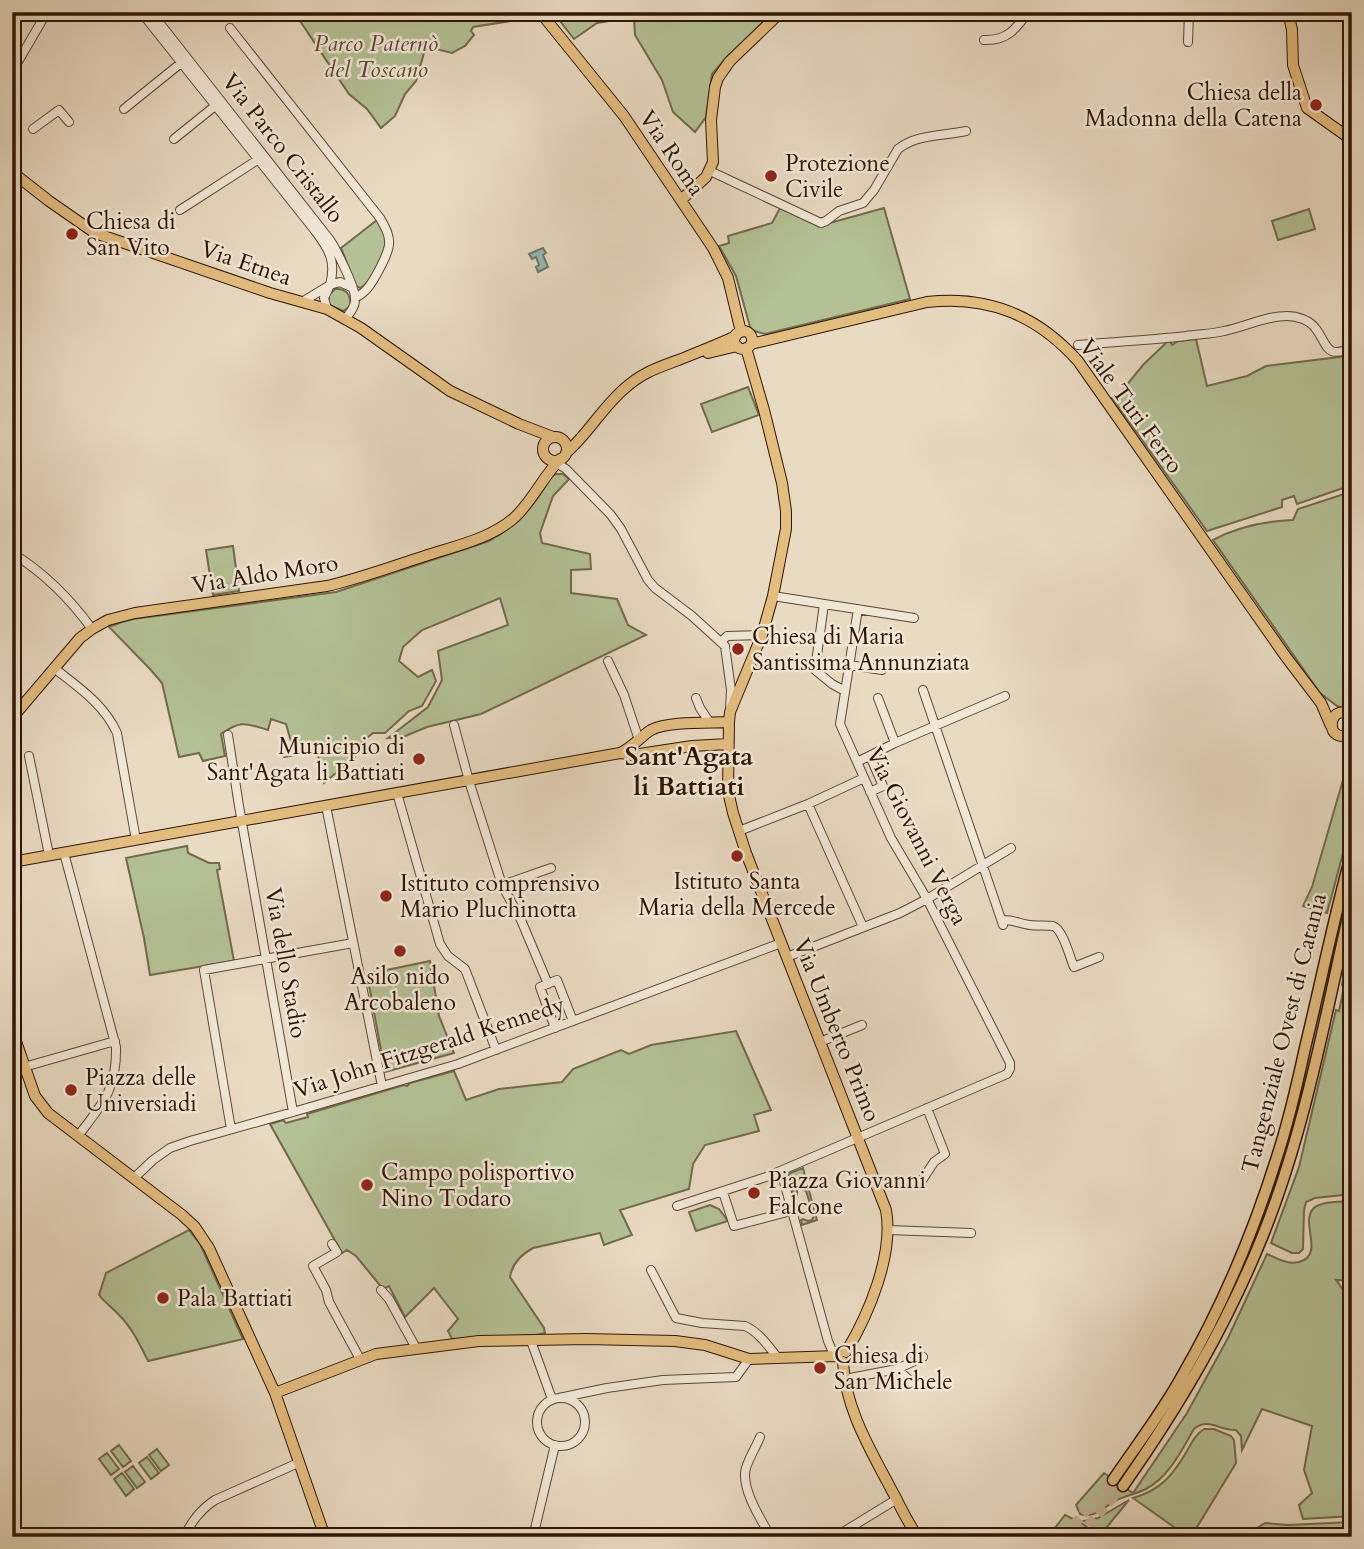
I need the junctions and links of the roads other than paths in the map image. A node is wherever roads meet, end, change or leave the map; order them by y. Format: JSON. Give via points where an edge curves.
{"nodes":[{"id":1,"x":47,"y":12,"type":"edge"},
{"id":2,"x":540,"y":12,"type":"edge"},
{"id":3,"x":781,"y":12,"type":"edge"},
{"id":4,"x":1028,"y":12,"type":"edge"},
{"id":5,"x":1288,"y":12,"type":"edge"},
{"id":6,"x":146,"y":13,"type":"edge"},
{"id":7,"x":1186,"y":15,"type":"edge"},
{"id":8,"x":230,"y":28,"type":"dead end"},
{"id":9,"x":984,"y":40,"type":"dead end"},
{"id":10,"x":1188,"y":42,"type":"dead end"},
{"id":11,"x":181,"y":63,"type":"junction"},
{"id":12,"x":12,"y":72,"type":"edge"},
{"id":13,"x":215,"y":106,"type":"junction"},
{"id":14,"x":124,"y":109,"type":"dead end"},
{"id":15,"x":69,"y":122,"type":"dead end"},
{"id":16,"x":33,"y":129,"type":"dead end"},
{"id":17,"x":966,"y":131,"type":"dead end"},
{"id":18,"x":174,"y":139,"type":"dead end"},
{"id":19,"x":1349,"y":139,"type":"edge"},
{"id":20,"x":261,"y":158,"type":"junction"},
{"id":21,"x":710,"y":171,"type":"junction"},
{"id":22,"x":12,"y":172,"type":"edge"},
{"id":23,"x":681,"y":200,"type":"junction"},
{"id":24,"x":180,"y":210,"type":"dead end"},
{"id":25,"x":330,"y":285,"type":"junction"},
{"id":26,"x":351,"y":287,"type":"junction"},
{"id":27,"x":355,"y":298,"type":"junction"},
{"id":28,"x":302,"y":302,"type":"junction"},
{"id":29,"x":327,"y":309,"type":"junction"},
{"id":30,"x":345,"y":318,"type":"junction"},
{"id":31,"x":743,"y":340,"type":"junction"},
{"id":32,"x":1078,"y":345,"type":"dead end"},
{"id":33,"x":1352,"y":348,"type":"edge"},
{"id":34,"x":519,"y":424,"type":"junction"},
{"id":35,"x":585,"y":433,"type":"junction"},
{"id":36,"x":558,"y":438,"type":"junction"},
{"id":37,"x":554,"y":456,"type":"junction"},
{"id":38,"x":566,"y":469,"type":"junction"},
{"id":39,"x":547,"y":475,"type":"junction"},
{"id":40,"x":539,"y":485,"type":"junction"},
{"id":41,"x":12,"y":553,"type":"edge"},
{"id":42,"x":773,"y":596,"type":"junction"},
{"id":43,"x":824,"y":604,"type":"junction"},
{"id":44,"x":858,"y":609,"type":"junction"},
{"id":45,"x":914,"y":618,"type":"dead end"},
{"id":46,"x":92,"y":629,"type":"junction"},
{"id":47,"x":762,"y":635,"type":"junction"},
{"id":48,"x":724,"y":644,"type":"junction"},
{"id":49,"x":608,"y":661,"type":"dead end"},
{"id":50,"x":849,"y":665,"type":"junction"},
{"id":51,"x":54,"y":667,"type":"junction"},
{"id":52,"x":882,"y":670,"type":"dead end"},
{"id":53,"x":923,"y":690,"type":"dead end"},
{"id":54,"x":845,"y":691,"type":"junction"},
{"id":55,"x":1005,"y":696,"type":"dead end"},
{"id":56,"x":696,"y":698,"type":"dead end"},
{"id":57,"x":878,"y":698,"type":"dead end"},
{"id":58,"x":1321,"y":703,"type":"junction"},
{"id":59,"x":1347,"y":712,"type":"edge"},
{"id":60,"x":730,"y":717,"type":"junction"},
{"id":61,"x":12,"y":718,"type":"edge"},
{"id":62,"x":710,"y":723,"type":"junction"},
{"id":63,"x":454,"y":725,"type":"dead end"},
{"id":64,"x":935,"y":726,"type":"junction"},
{"id":65,"x":1331,"y":726,"type":"junction"},
{"id":66,"x":1352,"y":733,"type":"edge"},
{"id":67,"x":228,"y":736,"type":"dead end"},
{"id":68,"x":638,"y":741,"type":"junction"},
{"id":69,"x":895,"y":743,"type":"junction"},
{"id":70,"x":728,"y":744,"type":"junction"},
{"id":71,"x":620,"y":753,"type":"junction"},
{"id":72,"x":29,"y":755,"type":"dead end"},
{"id":73,"x":639,"y":755,"type":"junction"},
{"id":74,"x":870,"y":756,"type":"junction"},
{"id":75,"x":857,"y":762,"type":"junction"},
{"id":76,"x":864,"y":778,"type":"junction"},
{"id":77,"x":469,"y":781,"type":"junction"},
{"id":78,"x":870,"y":792,"type":"junction"},
{"id":79,"x":397,"y":793,"type":"junction"},
{"id":80,"x":808,"y":804,"type":"junction"},
{"id":81,"x":326,"y":806,"type":"junction"},
{"id":82,"x":241,"y":821,"type":"junction"},
{"id":83,"x":739,"y":831,"type":"junction"},
{"id":84,"x":136,"y":840,"type":"junction"},
{"id":85,"x":1011,"y":848,"type":"dead end"},
{"id":86,"x":1352,"y":852,"type":"edge"},
{"id":87,"x":64,"y":853,"type":"junction"},
{"id":88,"x":49,"y":855,"type":"junction"},
{"id":89,"x":12,"y":862,"type":"edge"},
{"id":90,"x":983,"y":865,"type":"junction"},
{"id":91,"x":551,"y":868,"type":"dead end"},
{"id":92,"x":502,"y":885,"type":"junction"},
{"id":93,"x":927,"y":899,"type":"junction"},
{"id":94,"x":1352,"y":900,"type":"edge"},
{"id":95,"x":863,"y":927,"type":"junction"},
{"id":96,"x":353,"y":943,"type":"junction"},
{"id":97,"x":781,"y":943,"type":"junction"},
{"id":98,"x":787,"y":957,"type":"junction"},
{"id":99,"x":1099,"y":957,"type":"dead end"},
{"id":100,"x":266,"y":959,"type":"junction"},
{"id":101,"x":547,"y":981,"type":"junction"},
{"id":102,"x":573,"y":1021,"type":"junction"},
{"id":103,"x":862,"y":1025,"type":"dead end"},
{"id":104,"x":555,"y":1028,"type":"junction"},
{"id":105,"x":12,"y":1030,"type":"edge"},
{"id":106,"x":115,"y":1041,"type":"junction"},
{"id":107,"x":820,"y":1042,"type":"junction"},
{"id":108,"x":495,"y":1050,"type":"junction"},
{"id":109,"x":24,"y":1068,"type":"junction"},
{"id":110,"x":382,"y":1086,"type":"junction"},
{"id":111,"x":927,"y":1108,"type":"junction"},
{"id":112,"x":293,"y":1112,"type":"junction"},
{"id":113,"x":231,"y":1129,"type":"junction"},
{"id":114,"x":78,"y":1136,"type":"junction"},
{"id":115,"x":858,"y":1137,"type":"junction"},
{"id":116,"x":781,"y":1171,"type":"junction"},
{"id":117,"x":134,"y":1178,"type":"junction"},
{"id":118,"x":920,"y":1182,"type":"dead end"},
{"id":119,"x":723,"y":1192,"type":"junction"},
{"id":120,"x":677,"y":1206,"type":"dead end"},
{"id":121,"x":792,"y":1214,"type":"junction"},
{"id":122,"x":888,"y":1230,"type":"junction"},
{"id":123,"x":971,"y":1233,"type":"dead end"},
{"id":124,"x":332,"y":1244,"type":"dead end"},
{"id":125,"x":650,"y":1270,"type":"dead end"},
{"id":126,"x":381,"y":1290,"type":"dead end"},
{"id":127,"x":531,"y":1340,"type":"junction"},
{"id":128,"x":416,"y":1348,"type":"junction"},
{"id":129,"x":840,"y":1356,"type":"junction"},
{"id":130,"x":923,"y":1357,"type":"dead end"},
{"id":131,"x":778,"y":1358,"type":"junction"},
{"id":132,"x":360,"y":1359,"type":"junction"},
{"id":133,"x":749,"y":1359,"type":"junction"},
{"id":134,"x":897,"y":1369,"type":"junction"},
{"id":135,"x":845,"y":1379,"type":"junction"},
{"id":136,"x":916,"y":1386,"type":"dead end"},
{"id":137,"x":588,"y":1391,"type":"junction"},
{"id":138,"x":275,"y":1392,"type":"junction"},
{"id":139,"x":556,"y":1399,"type":"junction"},
{"id":140,"x":583,"y":1412,"type":"junction"},
{"id":141,"x":760,"y":1437,"type":"dead end"},
{"id":142,"x":555,"y":1445,"type":"junction"},
{"id":143,"x":298,"y":1463,"type":"junction"},
{"id":144,"x":897,"y":1499,"type":"junction"},
{"id":145,"x":916,"y":1536,"type":"edge"},
{"id":146,"x":184,"y":1537,"type":"edge"},
{"id":147,"x":325,"y":1537,"type":"edge"},
{"id":148,"x":533,"y":1537,"type":"edge"},
{"id":149,"x":771,"y":1537,"type":"edge"},
{"id":150,"x":835,"y":1537,"type":"edge"}],
"edges":[{"from":1,"to":12,"type":"street"},
{"from":2,"to":23,"type":"main road","name":"Via Roma","via":[[624,116]]},
{"from":3,"to":21,"type":"main road","via":[[730,61],[716,81]]},
{"from":4,"to":9,"type":"street","via":[[1011,33]]},
{"from":5,"to":19,"type":"main road","via":[[1293,65],[1307,108]]},
{"from":6,"to":11,"type":"street","name":"Via Parco Cristallo"},
{"from":6,"to":20,"type":"street","name":"Via Parco Cristallo"},
{"from":7,"to":10,"type":"street"},
{"from":8,"to":27,"type":"street","via":[[387,231],[387,252],[370,285]]},
{"from":11,"to":13,"type":"street","name":"Via Parco Cristallo"},
{"from":11,"to":14,"type":"street"},
{"from":13,"to":18,"type":"street"},
{"from":13,"to":20,"type":"street","name":"Via Parco Cristallo"},
{"from":15,"to":16,"type":"street","via":[[60,110]]},
{"from":17,"to":21,"type":"street","via":[[908,141],[863,203],[826,221],[818,222]]},
{"from":20,"to":24,"type":"street"},
{"from":20,"to":25,"type":"street","name":"Via Parco Cristallo","via":[[330,254]]},
{"from":20,"to":26,"type":"street","name":"Via Parco Cristallo","via":[[326,233]]},
{"from":21,"to":23,"type":"main road"},
{"from":22,"to":28,"type":"main road","name":"Via Etnea","via":[[95,233]]},
{"from":23,"to":31,"type":"main road","name":"Via Roma","via":[[724,269]]},
{"from":25,"to":26,"type":"street","via":[[340,282]]},
{"from":25,"to":28,"type":"street"},
{"from":25,"to":29,"type":"street","via":[[324,298]]},
{"from":26,"to":27,"type":"street","name":"Via Parco Cristallo"},
{"from":27,"to":30,"type":"street"},
{"from":28,"to":29,"type":"main road","name":"Via Etnea"},
{"from":29,"to":30,"type":"main road","name":"Via Etnea"},
{"from":30,"to":34,"type":"main road","name":"Via Etnea","via":[[450,391]]},
{"from":31,"to":35,"type":"main road","name":"Viale Turi Ferro","via":[[640,376]]},
{"from":31,"to":42,"type":"main road","name":"Via Roma","via":[[766,417],[786,511]]},
{"from":31,"to":58,"type":"main road","name":"Viale Turi Ferro","via":[[776,338],[947,300],[1003,308],[1047,331],[1078,361]]},
{"from":32,"to":33,"type":"street","via":[[1223,332],[1287,316],[1308,322],[1332,351]]},
{"from":34,"to":36,"type":"main road"},
{"from":34,"to":37,"type":"main road"},
{"from":35,"to":36,"type":"main road"},
{"from":35,"to":37,"type":"main road","name":"Viale Turi Ferro","via":[[578,443]]},
{"from":36,"to":37,"type":"main road","via":[[566,446]]},
{"from":36,"to":37,"type":"main road","via":[[547,441]]},
{"from":37,"to":38,"type":"street"},
{"from":37,"to":39,"type":"main road","name":"Via Aldo Moro"},
{"from":37,"to":40,"type":"main road"},
{"from":38,"to":39,"type":"street"},
{"from":38,"to":48,"type":"street","via":[[611,515],[654,588]]},
{"from":39,"to":40,"type":"main road","name":"Via Aldo Moro"},
{"from":40,"to":46,"type":"main road","name":"Via Aldo Moro","via":[[525,507],[492,533],[348,581],[135,613]]},
{"from":41,"to":46,"type":"street","via":[[56,588]]},
{"from":42,"to":43,"type":"street"},
{"from":42,"to":47,"type":"main road","name":"Via Roma"},
{"from":43,"to":44,"type":"street"},
{"from":43,"to":54,"type":"street","via":[[816,670]]},
{"from":44,"to":45,"type":"street"},
{"from":44,"to":50,"type":"street","name":"Via Giovanni Verga"},
{"from":46,"to":51,"type":"main road","name":"Via Aldo Moro"},
{"from":47,"to":48,"type":"street","via":[[727,636]]},
{"from":47,"to":60,"type":"main road","name":"Via Roma"},
{"from":48,"to":60,"type":"street"},
{"from":49,"to":68,"type":"street"},
{"from":50,"to":52,"type":"street"},
{"from":50,"to":54,"type":"street","name":"Via Giovanni Verga"},
{"from":51,"to":61,"type":"main road","name":"Via Aldo Moro"},
{"from":51,"to":84,"type":"street","via":[[112,721]]},
{"from":53,"to":64,"type":"street"},
{"from":54,"to":75,"type":"street","name":"Via Giovanni Verga","via":[[840,724]]},
{"from":55,"to":64,"type":"street"},
{"from":56,"to":62,"type":"street"},
{"from":57,"to":69,"type":"street"},
{"from":58,"to":59,"type":"main road"},
{"from":58,"to":65,"type":"main road"},
{"from":59,"to":65,"type":"main road","via":[[1333,718]]},
{"from":60,"to":62,"type":"main road"},
{"from":60,"to":70,"type":"main road","name":"Via Umberto Primo"},
{"from":62,"to":68,"type":"main road","via":[[663,726]]},
{"from":63,"to":77,"type":"street"},
{"from":64,"to":69,"type":"street"},
{"from":64,"to":90,"type":"street"},
{"from":65,"to":66,"type":"main road","via":[[1339,736]]},
{"from":67,"to":82,"type":"street","name":"Via dello Stadio"},
{"from":68,"to":71,"type":"main road"},
{"from":68,"to":73,"type":"main road"},
{"from":69,"to":74,"type":"street"},
{"from":70,"to":73,"type":"main road"},
{"from":70,"to":83,"type":"main road","name":"Via Umberto Primo","via":[[728,791]]},
{"from":71,"to":73,"type":"main road"},
{"from":71,"to":77,"type":"main road"},
{"from":72,"to":88,"type":"street"},
{"from":74,"to":75,"type":"street"},
{"from":74,"to":78,"type":"street","via":[[883,786]]},
{"from":75,"to":76,"type":"street","name":"Via Giovanni Verga"},
{"from":76,"to":78,"type":"street","name":"Via Giovanni Verga"},
{"from":76,"to":80,"type":"street"},
{"from":77,"to":79,"type":"main road"},
{"from":77,"to":92,"type":"street"},
{"from":78,"to":93,"type":"street","name":"Via Giovanni Verga"},
{"from":79,"to":81,"type":"main road"},
{"from":79,"to":108,"type":"street","via":[[440,944],[465,969]]},
{"from":80,"to":83,"type":"street"},
{"from":80,"to":95,"type":"street"},
{"from":81,"to":82,"type":"main road"},
{"from":81,"to":96,"type":"street"},
{"from":82,"to":84,"type":"main road"},
{"from":82,"to":100,"type":"street","name":"Via dello Stadio"},
{"from":83,"to":97,"type":"main road","name":"Via Umberto Primo"},
{"from":84,"to":87,"type":"main road"},
{"from":85,"to":90,"type":"street"},
{"from":86,"to":94,"type":"highway","name":"Tangenziale Ovest di Catania","via":[[1294,1096],[1253,1228],[1180,1379],[1118,1483],[1159,1434],[1189,1386],[1218,1335],[1263,1234],[1306,1099]]},
{"from":87,"to":88,"type":"main road"},
{"from":87,"to":106,"type":"street"},
{"from":88,"to":89,"type":"main road"},
{"from":90,"to":93,"type":"street"},
{"from":90,"to":99,"type":"street","via":[[1003,923],[1008,920],[1060,930],[1073,967]]},
{"from":91,"to":92,"type":"street"},
{"from":92,"to":101,"type":"street"},
{"from":93,"to":95,"type":"street"},
{"from":93,"to":111,"type":"street","name":"Via Giovanni Verga","via":[[1010,1063],[1007,1074]]},
{"from":95,"to":98,"type":"street"},
{"from":96,"to":100,"type":"street"},
{"from":96,"to":110,"type":"street"},
{"from":97,"to":98,"type":"main road","name":"Via Umberto Primo"},
{"from":97,"to":102,"type":"street","name":"Via John Fitzgerald Kennedy"},
{"from":98,"to":107,"type":"main road","name":"Via Umberto Primo"},
{"from":100,"to":112,"type":"street","name":"Via dello Stadio"},
{"from":100,"to":113,"type":"street","via":[[204,970]]},
{"from":101,"to":102,"type":"street","via":[[557,981]]},
{"from":101,"to":104,"type":"street","via":[[540,987]]},
{"from":102,"to":104,"type":"street","name":"Via John Fitzgerald Kennedy"},
{"from":103,"to":107,"type":"street"},
{"from":104,"to":108,"type":"street","name":"Via John Fitzgerald Kennedy"},
{"from":105,"to":109,"type":"main road"},
{"from":106,"to":109,"type":"street"},
{"from":106,"to":114,"type":"street","via":[[117,1063],[108,1096]]},
{"from":107,"to":115,"type":"main road","name":"Via Umberto Primo"},
{"from":108,"to":110,"type":"street","name":"Via John Fitzgerald Kennedy"},
{"from":109,"to":114,"type":"main road","via":[[39,1103]]},
{"from":110,"to":112,"type":"street","name":"Via John Fitzgerald Kennedy"},
{"from":111,"to":115,"type":"street"},
{"from":111,"to":118,"type":"street","via":[[945,1154]]},
{"from":112,"to":113,"type":"street","name":"Via John Fitzgerald Kennedy"},
{"from":113,"to":117,"type":"street","name":"Via John Fitzgerald Kennedy","via":[[170,1148]]},
{"from":114,"to":117,"type":"main road"},
{"from":115,"to":116,"type":"street"},
{"from":115,"to":122,"type":"main road","name":"Via Umberto Primo","via":[[886,1210]]},
{"from":116,"to":119,"type":"street"},
{"from":116,"to":121,"type":"street"},
{"from":117,"to":138,"type":"main road","via":[[195,1227],[209,1248]]},
{"from":119,"to":120,"type":"street"},
{"from":119,"to":121,"type":"street","via":[[734,1226]]},
{"from":121,"to":129,"type":"street","via":[[828,1340]]},
{"from":122,"to":123,"type":"street"},
{"from":122,"to":129,"type":"main road","name":"Via Umberto Primo","via":[[875,1293]]},
{"from":124,"to":132,"type":"street","via":[[337,1252],[313,1266]]},
{"from":125,"to":131,"type":"street","via":[[676,1318],[751,1328]]},
{"from":126,"to":128,"type":"street"},
{"from":127,"to":128,"type":"main road"},
{"from":127,"to":133,"type":"main road","via":[[675,1341]]},
{"from":127,"to":139,"type":"street"},
{"from":128,"to":132,"type":"main road"},
{"from":129,"to":131,"type":"main road"},
{"from":129,"to":135,"type":"main road"},
{"from":130,"to":134,"type":"street"},
{"from":131,"to":133,"type":"main road"},
{"from":132,"to":138,"type":"main road"},
{"from":133,"to":137,"type":"street","via":[[736,1377],[663,1380]]},
{"from":134,"to":135,"type":"street"},
{"from":134,"to":136,"type":"street"},
{"from":135,"to":144,"type":"main road","via":[[862,1434]]},
{"from":137,"to":139,"type":"street"},
{"from":137,"to":140,"type":"street"},
{"from":138,"to":143,"type":"main road"},
{"from":139,"to":140,"type":"street","via":[[576,1403]]},
{"from":139,"to":142,"type":"street","via":[[545,1404],[537,1419],[541,1435]]},
{"from":140,"to":142,"type":"street","via":[[581,1435],[567,1445]]},
{"from":141,"to":149,"type":"street","via":[[746,1469],[746,1484]]},
{"from":142,"to":148,"type":"street"},
{"from":143,"to":146,"type":"street","via":[[204,1508]]},
{"from":143,"to":147,"type":"main road"},
{"from":144,"to":145,"type":"main road"},
{"from":144,"to":150,"type":"street"}]}
